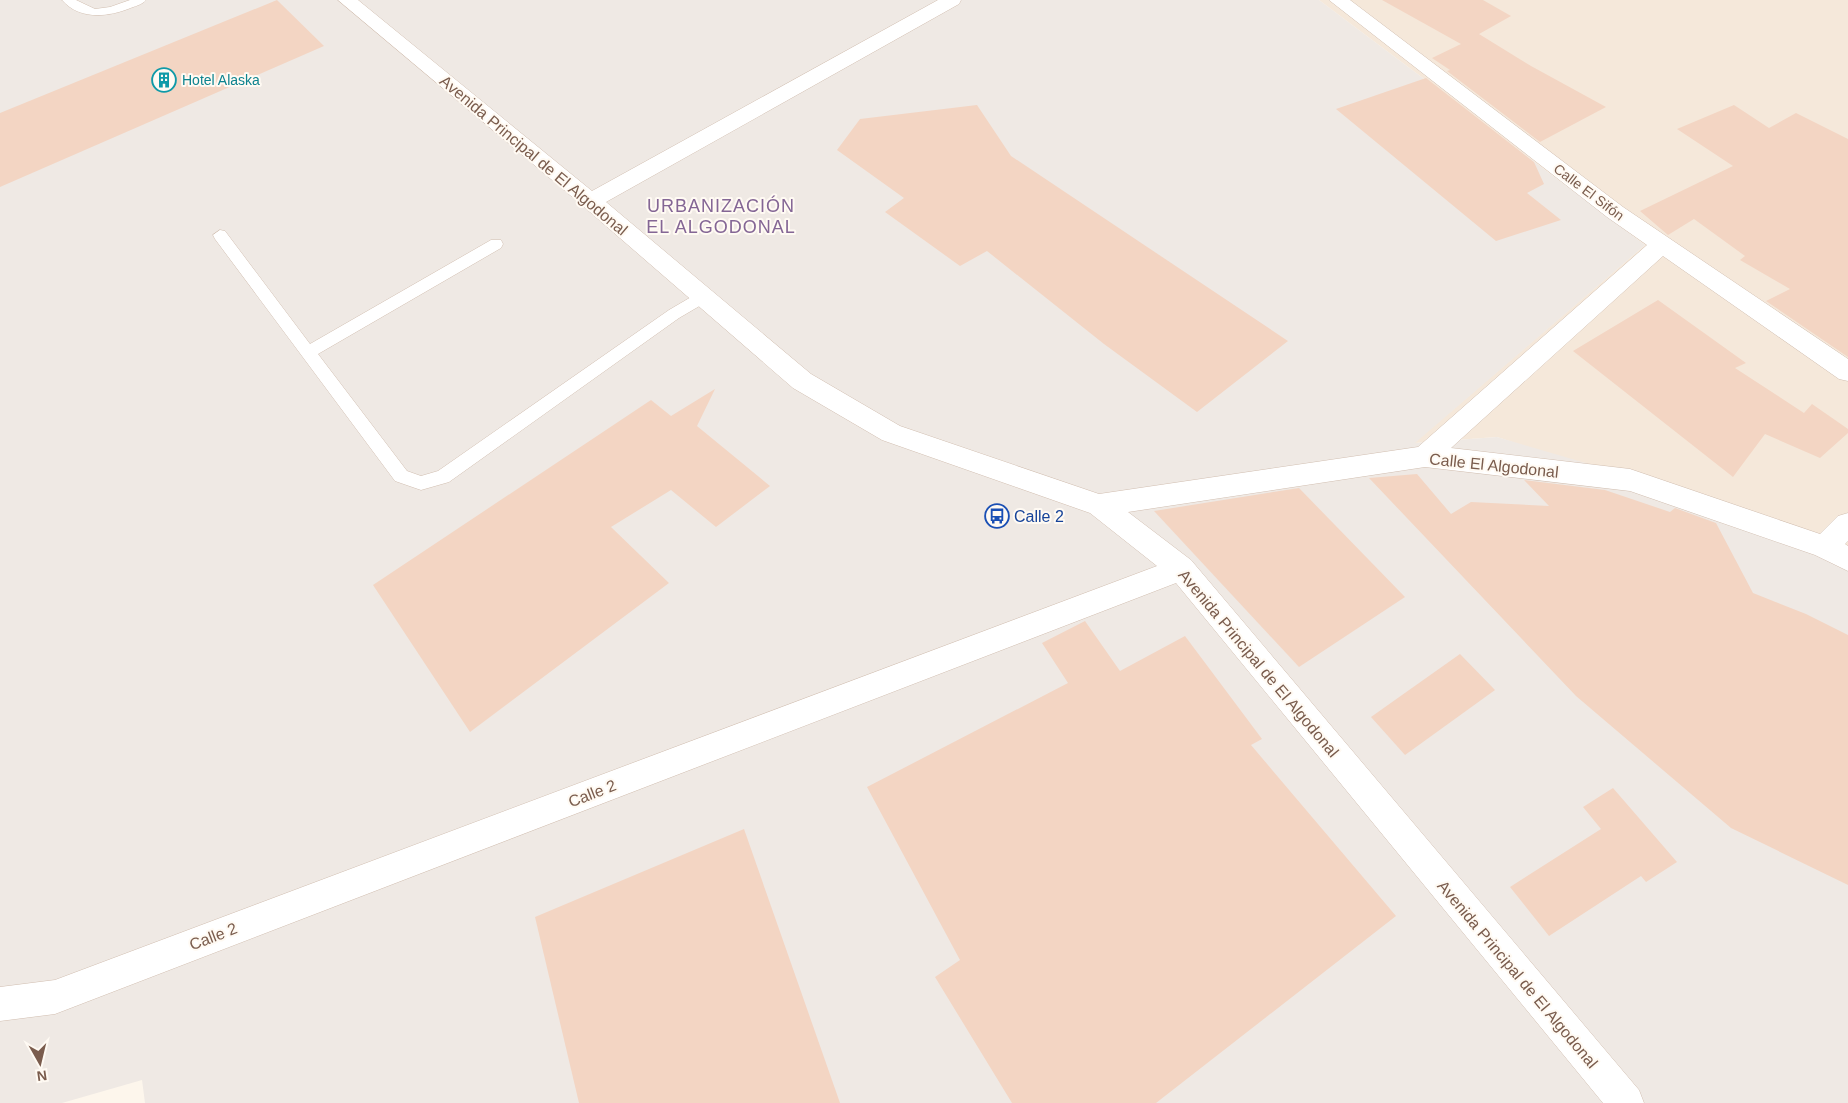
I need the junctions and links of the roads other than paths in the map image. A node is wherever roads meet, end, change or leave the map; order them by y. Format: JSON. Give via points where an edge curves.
{"nodes":[{"id":1,"x":68,"y":0,"type":"edge"},
{"id":2,"x":140,"y":0,"type":"edge"},
{"id":3,"x":347,"y":0,"type":"edge"},
{"id":4,"x":952,"y":0,"type":"edge"},
{"id":5,"x":1338,"y":0,"type":"edge"},
{"id":6,"x":591,"y":201,"type":"junction"},
{"id":7,"x":220,"y":235,"type":"dead end"},
{"id":8,"x":496,"y":244,"type":"dead end"},
{"id":9,"x":1663,"y":244,"type":"junction"},
{"id":10,"x":703,"y":297,"type":"junction"},
{"id":11,"x":308,"y":352,"type":"junction"},
{"id":12,"x":1848,"y":372,"type":"edge"},
{"id":13,"x":1425,"y":456,"type":"junction"},
{"id":14,"x":1099,"y":505,"type":"junction"},
{"id":15,"x":1848,"y":524,"type":"edge"},
{"id":16,"x":1824,"y":547,"type":"junction"},
{"id":17,"x":1848,"y":559,"type":"edge"},
{"id":18,"x":1181,"y":569,"type":"junction"},
{"id":19,"x":0,"y":1004,"type":"edge"},
{"id":20,"x":1626,"y":1103,"type":"edge"}],
"edges":[{"from":1,"to":2,"type":"lane","via":[[78,9],[93,13],[110,12]]},
{"from":3,"to":6,"type":"street","name":"Avenida Principal de El Algodonal"},
{"from":4,"to":6,"type":"street"},
{"from":5,"to":9,"type":"street","name":"Calle El Sifón","via":[[1615,212]]},
{"from":6,"to":10,"type":"street","name":"Avenida Principal de El Algodonal"},
{"from":7,"to":11,"type":"lane"},
{"from":8,"to":11,"type":"lane"},
{"from":9,"to":12,"type":"street","name":"Calle El Sifón"},
{"from":9,"to":13,"type":"street"},
{"from":10,"to":11,"type":"lane","via":[[674,314],[443,477],[421,483],[401,476]]},
{"from":10,"to":14,"type":"street","name":"Avenida Principal de El Algodonal","via":[[802,381],[891,433]]},
{"from":13,"to":14,"type":"street","name":"Calle El Algodonal"},
{"from":13,"to":16,"type":"street","name":"Calle El Algodonal","via":[[1630,480]]},
{"from":14,"to":18,"type":"street","name":"Avenida Principal de El Algodonal"},
{"from":15,"to":16,"type":"street"},
{"from":16,"to":17,"type":"street","name":"Calle El Algodonal"},
{"from":18,"to":19,"type":"street","name":"Calle 2","via":[[56,996]]},
{"from":18,"to":20,"type":"street","name":"Avenida Principal de El Algodonal"}]}
